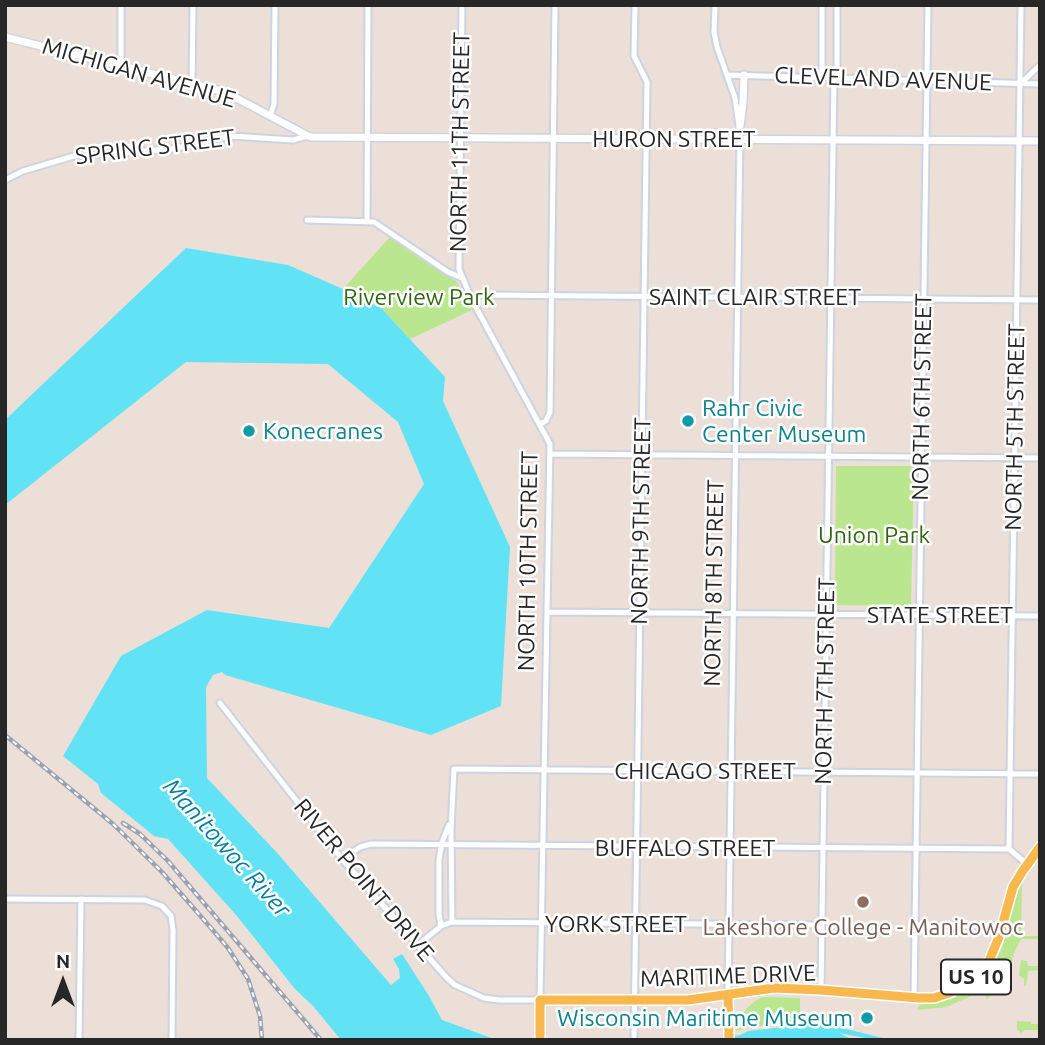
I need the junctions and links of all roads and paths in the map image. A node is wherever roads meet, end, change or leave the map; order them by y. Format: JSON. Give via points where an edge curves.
{"nodes":[{"id":1,"x":121,"y":5,"type":"edge"},
{"id":2,"x":193,"y":5,"type":"edge"},
{"id":3,"x":275,"y":5,"type":"edge"},
{"id":4,"x":369,"y":5,"type":"edge"},
{"id":5,"x":462,"y":5,"type":"edge"},
{"id":6,"x":555,"y":5,"type":"edge"},
{"id":7,"x":635,"y":5,"type":"edge"},
{"id":8,"x":715,"y":5,"type":"edge"},
{"id":9,"x":822,"y":5,"type":"edge"},
{"id":10,"x":837,"y":5,"type":"edge"},
{"id":11,"x":928,"y":5,"type":"edge"},
{"id":12,"x":1021,"y":5,"type":"edge"},
{"id":13,"x":5,"y":37,"type":"edge"},
{"id":14,"x":121,"y":65,"type":"junction"},
{"id":15,"x":1040,"y":65,"type":"edge"},
{"id":16,"x":727,"y":75,"type":"junction"},
{"id":17,"x":744,"y":75,"type":"junction"},
{"id":18,"x":822,"y":76,"type":"junction"},
{"id":19,"x":836,"y":77,"type":"junction"},
{"id":20,"x":927,"y":80,"type":"junction"},
{"id":21,"x":192,"y":83,"type":"junction"},
{"id":22,"x":1020,"y":84,"type":"junction"},
{"id":23,"x":1040,"y":84,"type":"edge"},
{"id":24,"x":270,"y":116,"type":"junction"},
{"id":25,"x":740,"y":126,"type":"junction"},
{"id":26,"x":308,"y":136,"type":"junction"},
{"id":27,"x":367,"y":137,"type":"junction"},
{"id":28,"x":460,"y":138,"type":"junction"},
{"id":29,"x":554,"y":138,"type":"junction"},
{"id":30,"x":647,"y":138,"type":"junction"},
{"id":31,"x":740,"y":139,"type":"junction"},
{"id":32,"x":833,"y":140,"type":"junction"},
{"id":33,"x":926,"y":141,"type":"junction"},
{"id":34,"x":1019,"y":141,"type":"junction"},
{"id":35,"x":1040,"y":141,"type":"edge"},
{"id":36,"x":5,"y":180,"type":"edge"},
{"id":37,"x":307,"y":220,"type":"dead end"},
{"id":38,"x":367,"y":221,"type":"junction"},
{"id":39,"x":462,"y":278,"type":"junction"},
{"id":40,"x":551,"y":296,"type":"junction"},
{"id":41,"x":645,"y":297,"type":"junction"},
{"id":42,"x":471,"y":298,"type":"junction"},
{"id":43,"x":738,"y":298,"type":"junction"},
{"id":44,"x":831,"y":298,"type":"junction"},
{"id":45,"x":924,"y":299,"type":"junction"},
{"id":46,"x":1017,"y":300,"type":"junction"},
{"id":47,"x":1040,"y":300,"type":"edge"},
{"id":48,"x":540,"y":424,"type":"junction"},
{"id":49,"x":551,"y":454,"type":"junction"},
{"id":50,"x":642,"y":455,"type":"junction"},
{"id":51,"x":736,"y":455,"type":"junction"},
{"id":52,"x":828,"y":457,"type":"junction"},
{"id":53,"x":922,"y":457,"type":"junction"},
{"id":54,"x":1015,"y":457,"type":"junction"},
{"id":55,"x":1040,"y":458,"type":"edge"},
{"id":56,"x":547,"y":612,"type":"junction"},
{"id":57,"x":640,"y":612,"type":"junction"},
{"id":58,"x":733,"y":613,"type":"junction"},
{"id":59,"x":826,"y":614,"type":"junction"},
{"id":60,"x":919,"y":615,"type":"junction"},
{"id":61,"x":1013,"y":616,"type":"junction"},
{"id":62,"x":1040,"y":616,"type":"edge"},
{"id":63,"x":220,"y":703,"type":"dead end"},
{"id":64,"x":545,"y":770,"type":"junction"},
{"id":65,"x":638,"y":771,"type":"junction"},
{"id":66,"x":731,"y":772,"type":"junction"},
{"id":67,"x":825,"y":772,"type":"junction"},
{"id":68,"x":917,"y":772,"type":"junction"},
{"id":69,"x":1010,"y":773,"type":"junction"},
{"id":70,"x":1040,"y":774,"type":"edge"},
{"id":71,"x":451,"y":822,"type":"junction"},
{"id":72,"x":441,"y":846,"type":"junction"},
{"id":73,"x":452,"y":846,"type":"junction"},
{"id":74,"x":544,"y":847,"type":"junction"},
{"id":75,"x":638,"y":847,"type":"junction"},
{"id":76,"x":1040,"y":847,"type":"edge"},
{"id":77,"x":730,"y":848,"type":"junction"},
{"id":78,"x":823,"y":848,"type":"junction"},
{"id":79,"x":916,"y":849,"type":"junction"},
{"id":80,"x":1009,"y":849,"type":"junction"},
{"id":81,"x":342,"y":859,"type":"junction"},
{"id":82,"x":1027,"y":864,"type":"junction"},
{"id":83,"x":5,"y":899,"type":"edge"},
{"id":84,"x":81,"y":899,"type":"junction"},
{"id":85,"x":452,"y":922,"type":"junction"},
{"id":86,"x":542,"y":923,"type":"junction"},
{"id":87,"x":636,"y":924,"type":"junction"},
{"id":88,"x":729,"y":925,"type":"junction"},
{"id":89,"x":822,"y":925,"type":"junction"},
{"id":90,"x":915,"y":925,"type":"junction"},
{"id":91,"x":441,"y":926,"type":"junction"},
{"id":92,"x":1002,"y":926,"type":"junction"},
{"id":93,"x":418,"y":945,"type":"junction"},
{"id":94,"x":821,"y":990,"type":"junction"},
{"id":95,"x":727,"y":995,"type":"junction"},
{"id":96,"x":914,"y":998,"type":"junction"},
{"id":97,"x":634,"y":999,"type":"junction"},
{"id":98,"x":540,"y":1000,"type":"junction"},
{"id":99,"x":729,"y":1037,"type":"edge"},
{"id":100,"x":79,"y":1040,"type":"edge"},
{"id":101,"x":172,"y":1040,"type":"edge"},
{"id":102,"x":540,"y":1040,"type":"edge"},
{"id":103,"x":634,"y":1040,"type":"edge"}],
"edges":[{"from":1,"to":14,"type":"street"},
{"from":2,"to":21,"type":"street"},
{"from":3,"to":24,"type":"street"},
{"from":4,"to":27,"type":"street"},
{"from":5,"to":28,"type":"street","name":"NORTH 11TH STREET"},
{"from":6,"to":29,"type":"street","name":"NORTH 10TH STREET"},
{"from":7,"to":30,"type":"street","name":"NORTH 9TH STREET","via":[[634,56],[647,82]]},
{"from":8,"to":16,"type":"street","name":"NORTH 8TH STREET","via":[[716,39]]},
{"from":9,"to":18,"type":"street"},
{"from":10,"to":19,"type":"street","name":"NORTH 7TH STREET"},
{"from":11,"to":20,"type":"street","name":"NORTH 6TH STREET"},
{"from":12,"to":22,"type":"street","name":"NORTH 5TH STREET"},
{"from":13,"to":14,"type":"street","name":"MICHIGAN AVENUE"},
{"from":14,"to":21,"type":"street","name":"MICHIGAN AVENUE"},
{"from":15,"to":22,"type":"street"},
{"from":16,"to":17,"type":"street","name":"CLEVELAND AVENUE"},
{"from":16,"to":25,"type":"street","name":"NORTH 8TH STREET"},
{"from":17,"to":18,"type":"street","name":"CLEVELAND AVENUE"},
{"from":17,"to":25,"type":"street"},
{"from":18,"to":19,"type":"street","name":"CLEVELAND AVENUE"},
{"from":19,"to":20,"type":"street","name":"CLEVELAND AVENUE"},
{"from":19,"to":32,"type":"street","name":"NORTH 7TH STREET"},
{"from":20,"to":22,"type":"street","name":"CLEVELAND AVENUE"},
{"from":20,"to":33,"type":"street","name":"NORTH 6TH STREET"},
{"from":21,"to":24,"type":"street","name":"MICHIGAN AVENUE","via":[[225,93]]},
{"from":22,"to":23,"type":"street","name":"CLEVELAND AVENUE"},
{"from":22,"to":34,"type":"street","name":"NORTH 5TH STREET"},
{"from":24,"to":26,"type":"street","name":"MICHIGAN AVENUE"},
{"from":25,"to":31,"type":"street","name":"NORTH 8TH STREET"},
{"from":26,"to":27,"type":"street","name":"HURON STREET"},
{"from":26,"to":36,"type":"street","name":"SPRING STREET","via":[[293,140],[230,136],[172,149],[74,156]]},
{"from":27,"to":28,"type":"street","name":"HURON STREET"},
{"from":27,"to":38,"type":"street"},
{"from":28,"to":29,"type":"street","name":"HURON STREET"},
{"from":28,"to":39,"type":"street","name":"NORTH 11TH STREET"},
{"from":29,"to":30,"type":"street","name":"HURON STREET"},
{"from":29,"to":40,"type":"street","name":"NORTH 10TH STREET"},
{"from":30,"to":31,"type":"street","name":"HURON STREET"},
{"from":30,"to":41,"type":"street","name":"NORTH 9TH STREET"},
{"from":31,"to":32,"type":"street","name":"HURON STREET"},
{"from":31,"to":43,"type":"street","name":"NORTH 8TH STREET"},
{"from":32,"to":33,"type":"street","name":"HURON STREET"},
{"from":32,"to":44,"type":"street","name":"NORTH 7TH STREET"},
{"from":33,"to":34,"type":"street","name":"HURON STREET"},
{"from":33,"to":45,"type":"street","name":"NORTH 6TH STREET"},
{"from":34,"to":35,"type":"street","name":"HURON STREET"},
{"from":34,"to":46,"type":"street","name":"NORTH 5TH STREET"},
{"from":37,"to":38,"type":"street"},
{"from":38,"to":39,"type":"street"},
{"from":39,"to":42,"type":"street","name":"NORTH 11TH STREET"},
{"from":40,"to":41,"type":"street","name":"SAINT CLAIR STREET"},
{"from":40,"to":42,"type":"street","name":"SAINT CLAIR STREET"},
{"from":40,"to":48,"type":"street","name":"NORTH 10TH STREET","via":[[550,412]]},
{"from":41,"to":43,"type":"street","name":"SAINT CLAIR STREET"},
{"from":41,"to":50,"type":"street","name":"NORTH 9TH STREET"},
{"from":42,"to":48,"type":"street","name":"NORTH 11TH STREET"},
{"from":43,"to":44,"type":"street","name":"SAINT CLAIR STREET"},
{"from":43,"to":51,"type":"street","name":"NORTH 8TH STREET"},
{"from":44,"to":45,"type":"street","name":"SAINT CLAIR STREET"},
{"from":44,"to":52,"type":"street","name":"NORTH 7TH STREET"},
{"from":45,"to":46,"type":"street","name":"SAINT CLAIR STREET"},
{"from":45,"to":53,"type":"street","name":"NORTH 6TH STREET"},
{"from":46,"to":47,"type":"street","name":"SAINT CLAIR STREET"},
{"from":46,"to":54,"type":"street","name":"NORTH 5TH STREET"},
{"from":48,"to":49,"type":"street","name":"NORTH 10TH STREET"},
{"from":49,"to":50,"type":"street"},
{"from":49,"to":56,"type":"street","name":"NORTH 10TH STREET"},
{"from":50,"to":51,"type":"street"},
{"from":50,"to":57,"type":"street","name":"NORTH 9TH STREET"},
{"from":51,"to":52,"type":"street"},
{"from":51,"to":58,"type":"street","name":"NORTH 8TH STREET"},
{"from":52,"to":53,"type":"street"},
{"from":52,"to":59,"type":"street","name":"NORTH 7TH STREET"},
{"from":53,"to":54,"type":"street"},
{"from":53,"to":60,"type":"street","name":"NORTH 6TH STREET"},
{"from":54,"to":55,"type":"street"},
{"from":54,"to":61,"type":"street","name":"NORTH 5TH STREET"},
{"from":56,"to":57,"type":"street","name":"STATE STREET"},
{"from":56,"to":64,"type":"street","name":"NORTH 10TH STREET"},
{"from":57,"to":58,"type":"street","name":"STATE STREET"},
{"from":57,"to":65,"type":"street","name":"NORTH 9TH STREET"},
{"from":58,"to":59,"type":"street","name":"STATE STREET"},
{"from":58,"to":66,"type":"street","name":"NORTH 8TH STREET"},
{"from":59,"to":60,"type":"street","name":"STATE STREET"},
{"from":59,"to":67,"type":"street","name":"NORTH 7TH STREET"},
{"from":60,"to":61,"type":"street","name":"STATE STREET"},
{"from":60,"to":68,"type":"street","name":"NORTH 6TH STREET"},
{"from":61,"to":62,"type":"street","name":"STATE STREET"},
{"from":61,"to":69,"type":"street","name":"NORTH 5TH STREET"},
{"from":63,"to":81,"type":"street","name":"RIVER POINT DRIVE"},
{"from":64,"to":65,"type":"street","name":"CHICAGO STREET"},
{"from":64,"to":71,"type":"street","name":"CHICAGO STREET","via":[[453,769]]},
{"from":64,"to":74,"type":"street","name":"NORTH 10TH STREET"},
{"from":65,"to":66,"type":"street","name":"CHICAGO STREET"},
{"from":65,"to":75,"type":"street","name":"NORTH 9TH STREET"},
{"from":66,"to":67,"type":"street","name":"CHICAGO STREET"},
{"from":66,"to":77,"type":"street","name":"NORTH 8TH STREET"},
{"from":67,"to":68,"type":"street","name":"CHICAGO STREET"},
{"from":67,"to":78,"type":"street","name":"NORTH 7TH STREET"},
{"from":68,"to":69,"type":"street","name":"CHICAGO STREET"},
{"from":68,"to":79,"type":"street","name":"NORTH 6TH STREET"},
{"from":69,"to":70,"type":"street","name":"CHICAGO STREET"},
{"from":69,"to":80,"type":"street","name":"NORTH 5TH STREET"},
{"from":71,"to":72,"type":"street"},
{"from":71,"to":73,"type":"street"},
{"from":72,"to":73,"type":"street","name":"BUFFALO STREET"},
{"from":72,"to":81,"type":"street","name":"BUFFALO STREET","via":[[371,844]]},
{"from":72,"to":91,"type":"street"},
{"from":73,"to":74,"type":"street","name":"BUFFALO STREET"},
{"from":73,"to":85,"type":"street"},
{"from":74,"to":75,"type":"street","name":"BUFFALO STREET"},
{"from":74,"to":86,"type":"street","name":"NORTH 10TH STREET"},
{"from":75,"to":77,"type":"street","name":"BUFFALO STREET"},
{"from":75,"to":87,"type":"street","name":"NORTH 9TH STREET"},
{"from":76,"to":82,"type":"main road","name":"MARITIME DRIVE","number":"US 10"},
{"from":77,"to":78,"type":"street","name":"BUFFALO STREET"},
{"from":77,"to":88,"type":"street","name":"NORTH 8TH STREET"},
{"from":78,"to":79,"type":"street","name":"BUFFALO STREET"},
{"from":78,"to":89,"type":"street","name":"NORTH 7TH STREET"},
{"from":79,"to":80,"type":"street","name":"BUFFALO STREET"},
{"from":79,"to":90,"type":"street","name":"NORTH 6TH STREET"},
{"from":80,"to":82,"type":"street"},
{"from":81,"to":93,"type":"street","name":"RIVER POINT DRIVE"},
{"from":82,"to":92,"type":"main road","name":"MARITIME DRIVE","number":"US 10","via":[[1010,895]]},
{"from":83,"to":84,"type":"street"},
{"from":84,"to":100,"type":"street"},
{"from":84,"to":101,"type":"street","via":[[145,900],[162,906],[171,916]]},
{"from":85,"to":86,"type":"street","name":"YORK STREET"},
{"from":85,"to":91,"type":"street","name":"YORK STREET"},
{"from":86,"to":87,"type":"street","name":"YORK STREET"},
{"from":86,"to":98,"type":"street","name":"NORTH 10TH STREET"},
{"from":87,"to":88,"type":"street","name":"YORK STREET"},
{"from":87,"to":97,"type":"street","name":"NORTH 9TH STREET"},
{"from":88,"to":89,"type":"street","name":"YORK STREET"},
{"from":88,"to":95,"type":"street","name":"NORTH 8TH STREET"},
{"from":89,"to":94,"type":"street","name":"NORTH 7TH STREET"},
{"from":90,"to":92,"type":"street"},
{"from":90,"to":96,"type":"street","name":"NORTH 6TH STREET"},
{"from":91,"to":93,"type":"street","name":"YORK STREET"},
{"from":92,"to":96,"type":"main road","name":"MARITIME DRIVE","number":"US 10","via":[[989,961],[969,983],[941,996]]},
{"from":93,"to":98,"type":"street","name":"RIVER POINT DRIVE","via":[[447,978],[473,994],[499,1000]]},
{"from":94,"to":95,"type":"main road","name":"MARITIME DRIVE","number":"US 10","via":[[770,989]]},
{"from":94,"to":96,"type":"main road","name":"MARITIME DRIVE","number":"US 10"},
{"from":95,"to":97,"type":"main road","name":"MARITIME DRIVE"},
{"from":95,"to":99,"type":"main road","name":"NORTH 8TH STREET"},
{"from":97,"to":98,"type":"main road","name":"MARITIME DRIVE"},
{"from":97,"to":103,"type":"street","name":"NORTH 9TH STREET"},
{"from":98,"to":102,"type":"main road","name":"NORTH 10TH STREET"}]}
